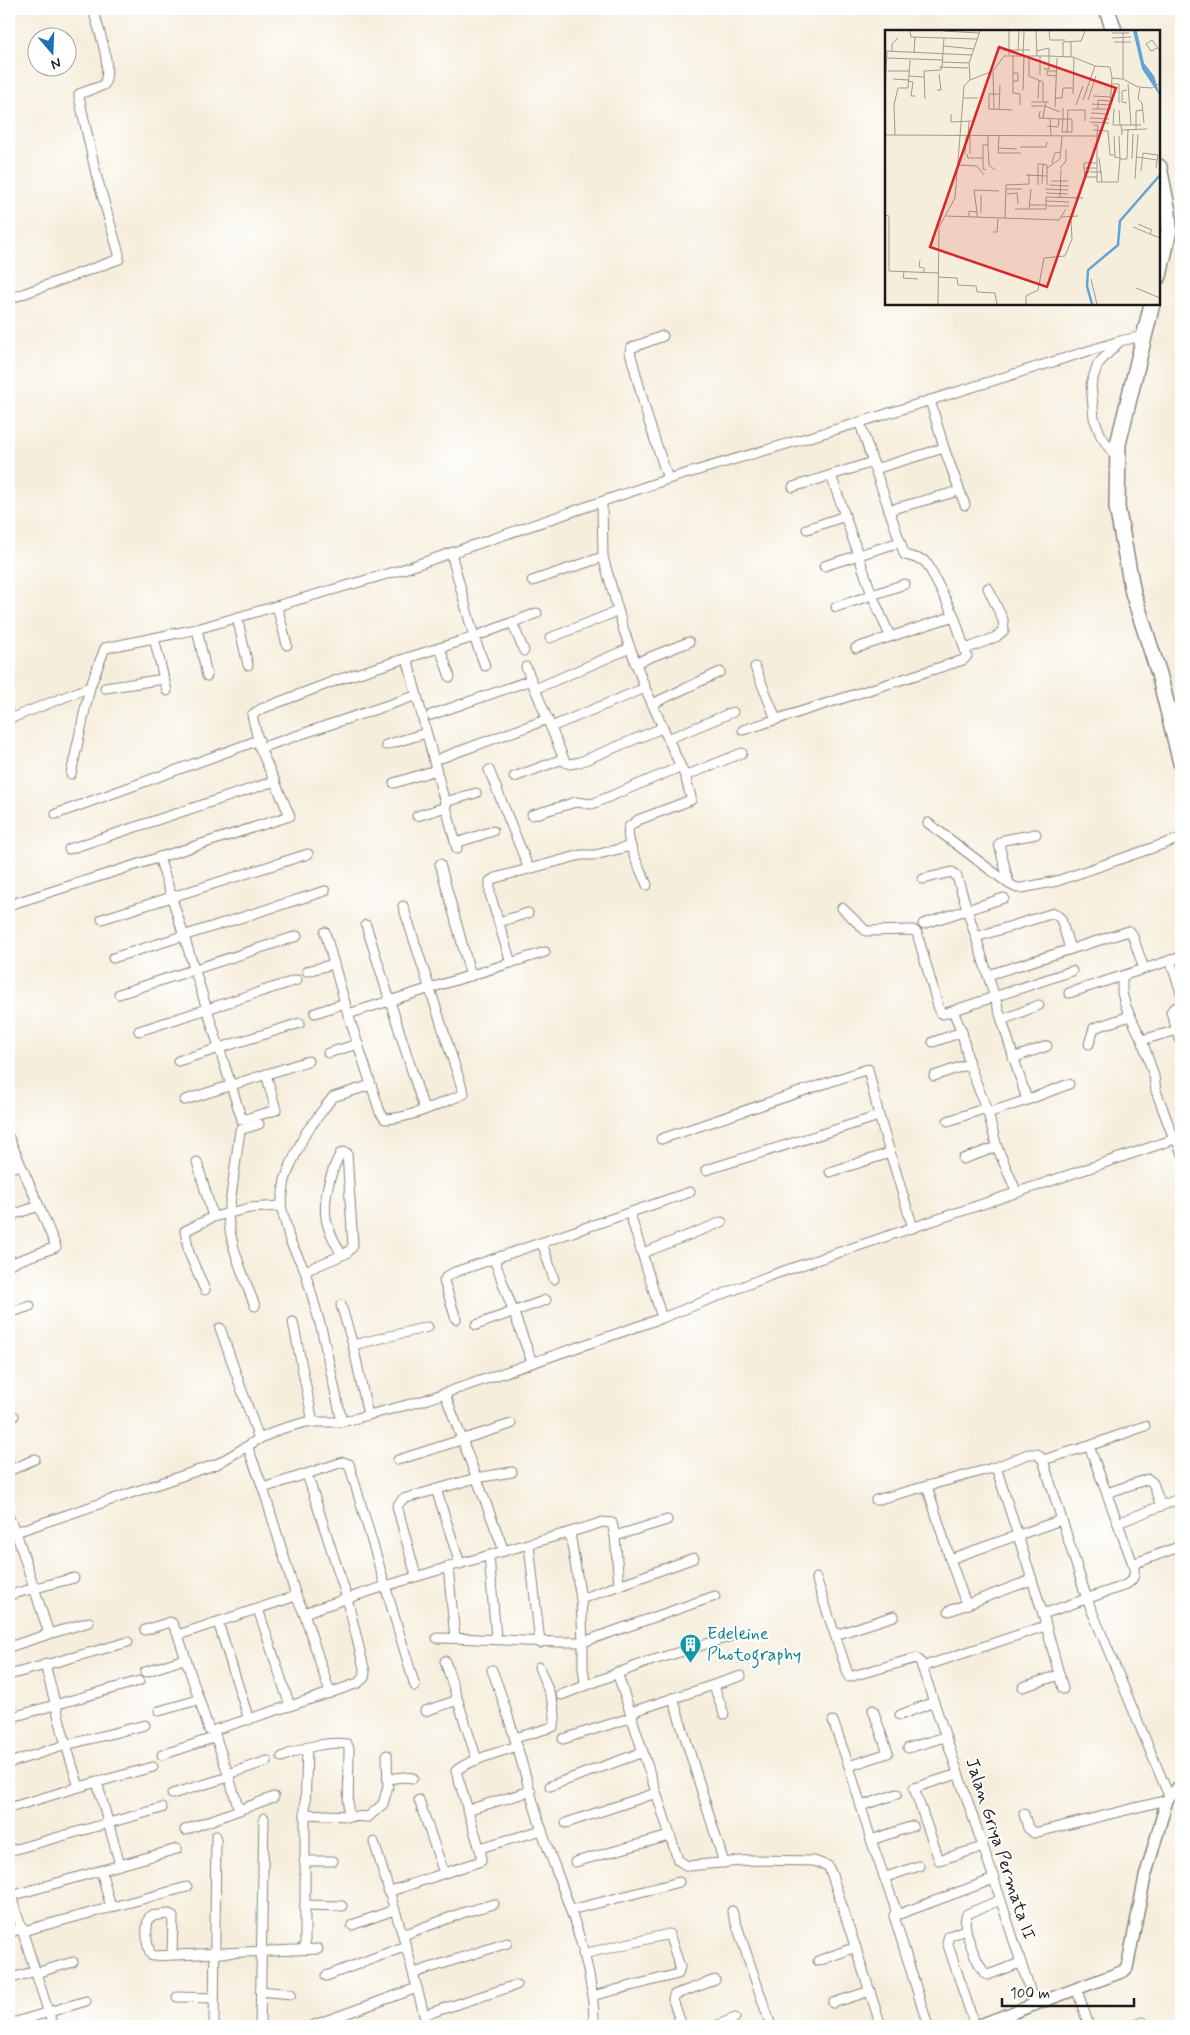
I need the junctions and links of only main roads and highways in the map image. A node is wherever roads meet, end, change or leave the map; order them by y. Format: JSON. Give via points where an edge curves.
{"nodes":[{"id":1,"x":1107,"y":9,"type":"edge"},
{"id":2,"x":1114,"y":30,"type":"edge"},
{"id":3,"x":1160,"y":171,"type":"edge"},
{"id":4,"x":1160,"y":271,"type":"edge"},
{"id":5,"x":1152,"y":305,"type":"edge"},
{"id":6,"x":1181,"y":763,"type":"edge"}],
"edges":[{"from":1,"to":2,"type":"main road"},
{"from":3,"to":4,"type":"main road","via":[[1169,230]]},
{"from":5,"to":6,"type":"main road","via":[[1118,444],[1117,507],[1131,583],[1159,674]]}]}
